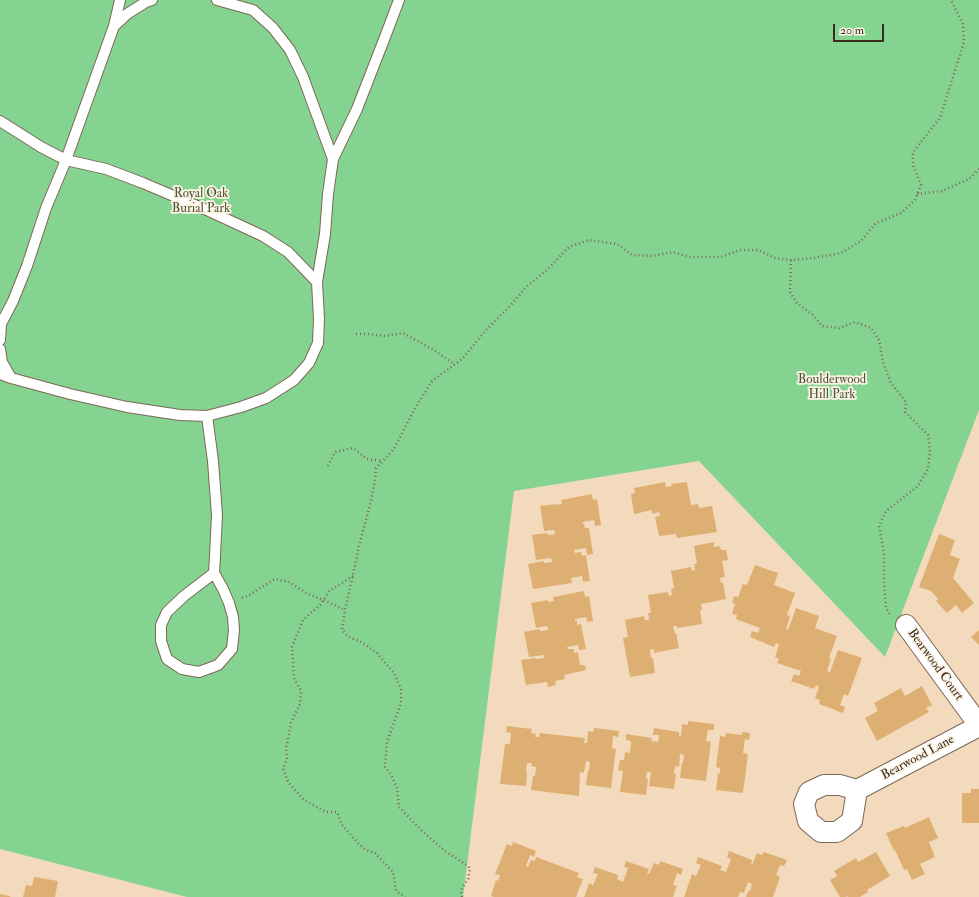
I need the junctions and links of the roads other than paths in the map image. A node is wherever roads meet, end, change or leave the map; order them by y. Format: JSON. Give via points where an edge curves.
{"nodes":[{"id":1,"x":120,"y":0,"type":"edge"},
{"id":2,"x":152,"y":0,"type":"edge"},
{"id":3,"x":216,"y":0,"type":"edge"},
{"id":4,"x":399,"y":0,"type":"edge"},
{"id":5,"x":254,"y":5,"type":"edge"},
{"id":6,"x":114,"y":26,"type":"junction"},
{"id":7,"x":0,"y":121,"type":"edge"},
{"id":8,"x":333,"y":159,"type":"junction"},
{"id":9,"x":66,"y":160,"type":"junction"},
{"id":10,"x":317,"y":282,"type":"junction"},
{"id":11,"x":1,"y":324,"type":"edge"},
{"id":12,"x":0,"y":340,"type":"edge"},
{"id":13,"x":0,"y":349,"type":"edge"},
{"id":14,"x":0,"y":374,"type":"edge"},
{"id":15,"x":11,"y":378,"type":"junction"},
{"id":16,"x":208,"y":416,"type":"junction"},
{"id":17,"x":214,"y":573,"type":"junction"},
{"id":18,"x":906,"y":625,"type":"road end"},
{"id":19,"x":979,"y":726,"type":"edge"},
{"id":20,"x":857,"y":790,"type":"dead end"}],
"edges":[{"from":1,"to":6,"type":"lane"},
{"from":2,"to":6,"type":"lane","via":[[127,14]]},
{"from":3,"to":5,"type":"lane"},
{"from":4,"to":8,"type":"lane","via":[[357,109]]},
{"from":5,"to":8,"type":"lane","via":[[290,50],[303,77]]},
{"from":6,"to":9,"type":"lane"},
{"from":7,"to":9,"type":"lane"},
{"from":8,"to":10,"type":"lane"},
{"from":9,"to":10,"type":"lane","via":[[106,169],[143,183],[263,236],[288,252]]},
{"from":9,"to":11,"type":"lane","via":[[46,208],[27,266]]},
{"from":10,"to":16,"type":"lane","via":[[318,343],[309,363],[294,380],[266,398]]},
{"from":11,"to":12,"type":"lane"},
{"from":13,"to":15,"type":"lane","via":[[2,362]]},
{"from":14,"to":15,"type":"lane"},
{"from":15,"to":16,"type":"lane","via":[[127,407],[180,415]]},
{"from":16,"to":17,"type":"lane","via":[[217,515]]},
{"from":17,"to":17,"type":"lane","via":[[167,612],[161,625],[160,641],[167,659],[182,670],[199,672],[218,665],[232,649],[233,617],[223,588]]},
{"from":18,"to":19,"type":"street","name":"Bearwood Court"},
{"from":19,"to":20,"type":"street","name":"Bearwood Lane"}]}
